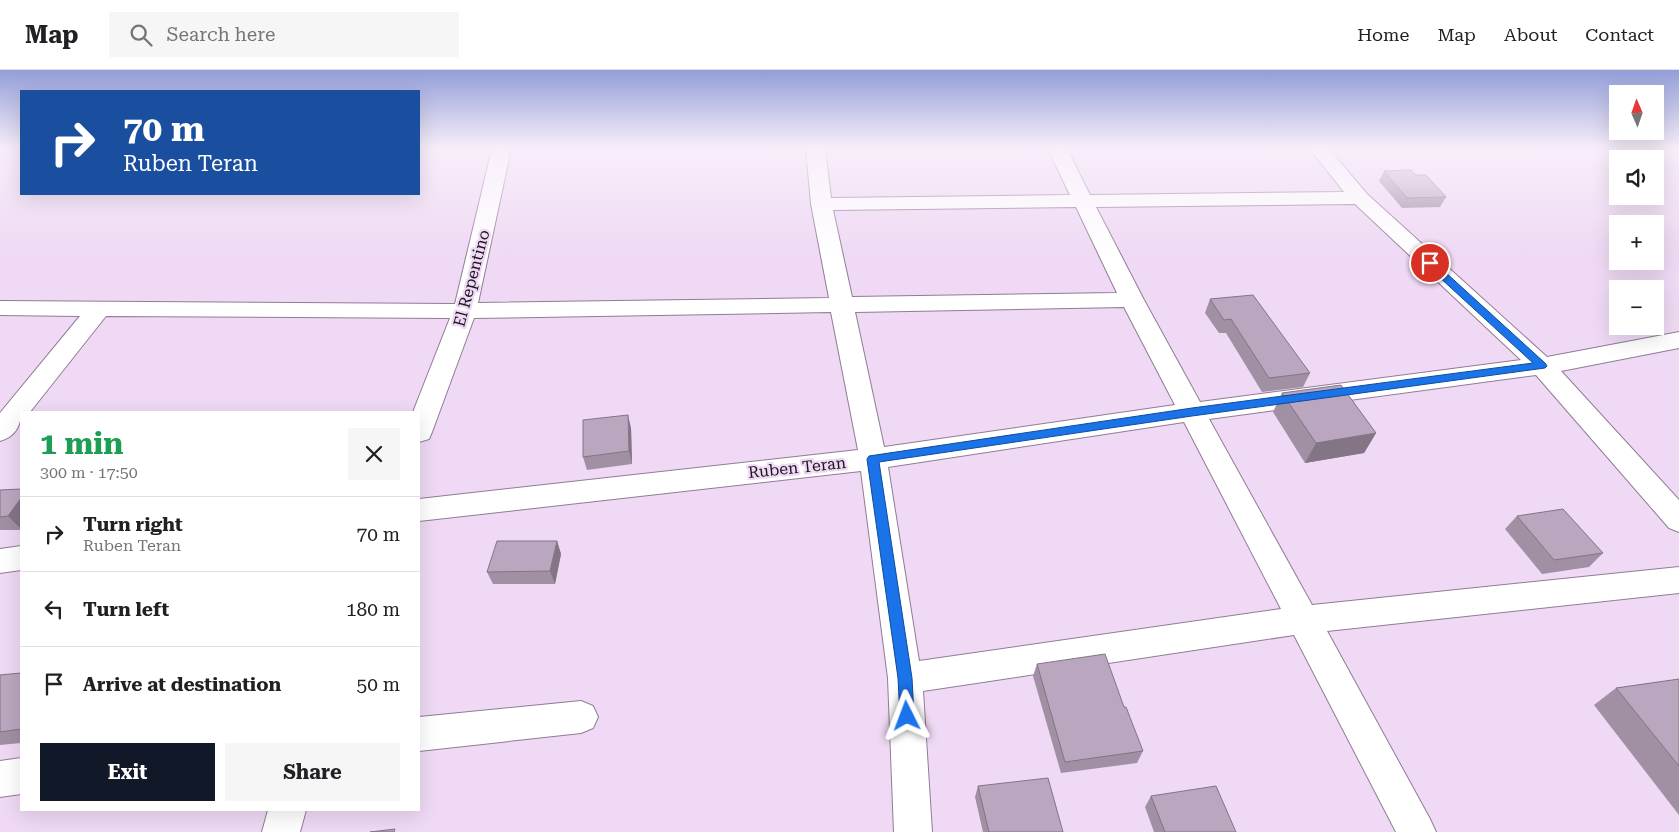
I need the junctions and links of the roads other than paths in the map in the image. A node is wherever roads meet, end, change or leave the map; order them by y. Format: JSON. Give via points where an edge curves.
{"nodes":[{"id":1,"x":494,"y":185,"type":"edge"},
{"id":2,"x":818,"y":185,"type":"edge"},
{"id":3,"x":1074,"y":185,"type":"edge"},
{"id":4,"x":1349,"y":185,"type":"edge"},
{"id":5,"x":1360,"y":198,"type":"junction"},
{"id":6,"x":1082,"y":200,"type":"junction"},
{"id":7,"x":820,"y":204,"type":"junction"},
{"id":8,"x":1132,"y":300,"type":"junction"},
{"id":9,"x":841,"y":306,"type":"junction"},
{"id":10,"x":0,"y":308,"type":"edge"},
{"id":11,"x":98,"y":310,"type":"junction"},
{"id":12,"x":465,"y":311,"type":"junction"},
{"id":13,"x":1679,"y":340,"type":"edge"},
{"id":14,"x":1542,"y":366,"type":"junction"},
{"id":15,"x":1192,"y":412,"type":"junction"},
{"id":16,"x":420,"y":429,"type":"edge"},
{"id":17,"x":0,"y":431,"type":"edge"},
{"id":18,"x":873,"y":459,"type":"junction"},
{"id":19,"x":420,"y":510,"type":"edge"},
{"id":20,"x":1679,"y":520,"type":"edge"},
{"id":21,"x":20,"y":558,"type":"edge"},
{"id":22,"x":0,"y":561,"type":"edge"},
{"id":23,"x":1679,"y":580,"type":"edge"},
{"id":24,"x":1303,"y":620,"type":"junction"},
{"id":25,"x":905,"y":678,"type":"junction"},
{"id":26,"x":582,"y":717,"type":"dead end"},
{"id":27,"x":420,"y":734,"type":"edge"},
{"id":28,"x":20,"y":776,"type":"edge"},
{"id":29,"x":0,"y":779,"type":"edge"},
{"id":30,"x":288,"y":811,"type":"edge"},
{"id":31,"x":281,"y":832,"type":"edge"},
{"id":32,"x":913,"y":832,"type":"edge"},
{"id":33,"x":1417,"y":832,"type":"edge"}],
"edges":[{"from":1,"to":12,"type":"street","name":"El Repentino"},
{"from":2,"to":7,"type":"street"},
{"from":3,"to":6,"type":"street"},
{"from":4,"to":5,"type":"street"},
{"from":5,"to":6,"type":"street"},
{"from":5,"to":14,"type":"street"},
{"from":6,"to":7,"type":"street"},
{"from":6,"to":8,"type":"street"},
{"from":7,"to":9,"type":"street"},
{"from":8,"to":9,"type":"street"},
{"from":8,"to":15,"type":"street"},
{"from":9,"to":12,"type":"street"},
{"from":9,"to":18,"type":"street"},
{"from":10,"to":11,"type":"street"},
{"from":11,"to":12,"type":"street"},
{"from":11,"to":17,"type":"street"},
{"from":12,"to":16,"type":"street","name":"El Repentino"},
{"from":13,"to":14,"type":"street","name":"Ruben Teran"},
{"from":14,"to":15,"type":"street","name":"Ruben Teran"},
{"from":14,"to":20,"type":"street"},
{"from":15,"to":18,"type":"street","name":"Ruben Teran"},
{"from":15,"to":24,"type":"street"},
{"from":18,"to":19,"type":"street","name":"Ruben Teran"},
{"from":18,"to":25,"type":"street"},
{"from":21,"to":22,"type":"street"},
{"from":23,"to":24,"type":"street"},
{"from":24,"to":25,"type":"street"},
{"from":24,"to":33,"type":"street"},
{"from":25,"to":32,"type":"street"},
{"from":26,"to":27,"type":"street"},
{"from":28,"to":29,"type":"street"},
{"from":30,"to":31,"type":"street"}]}
